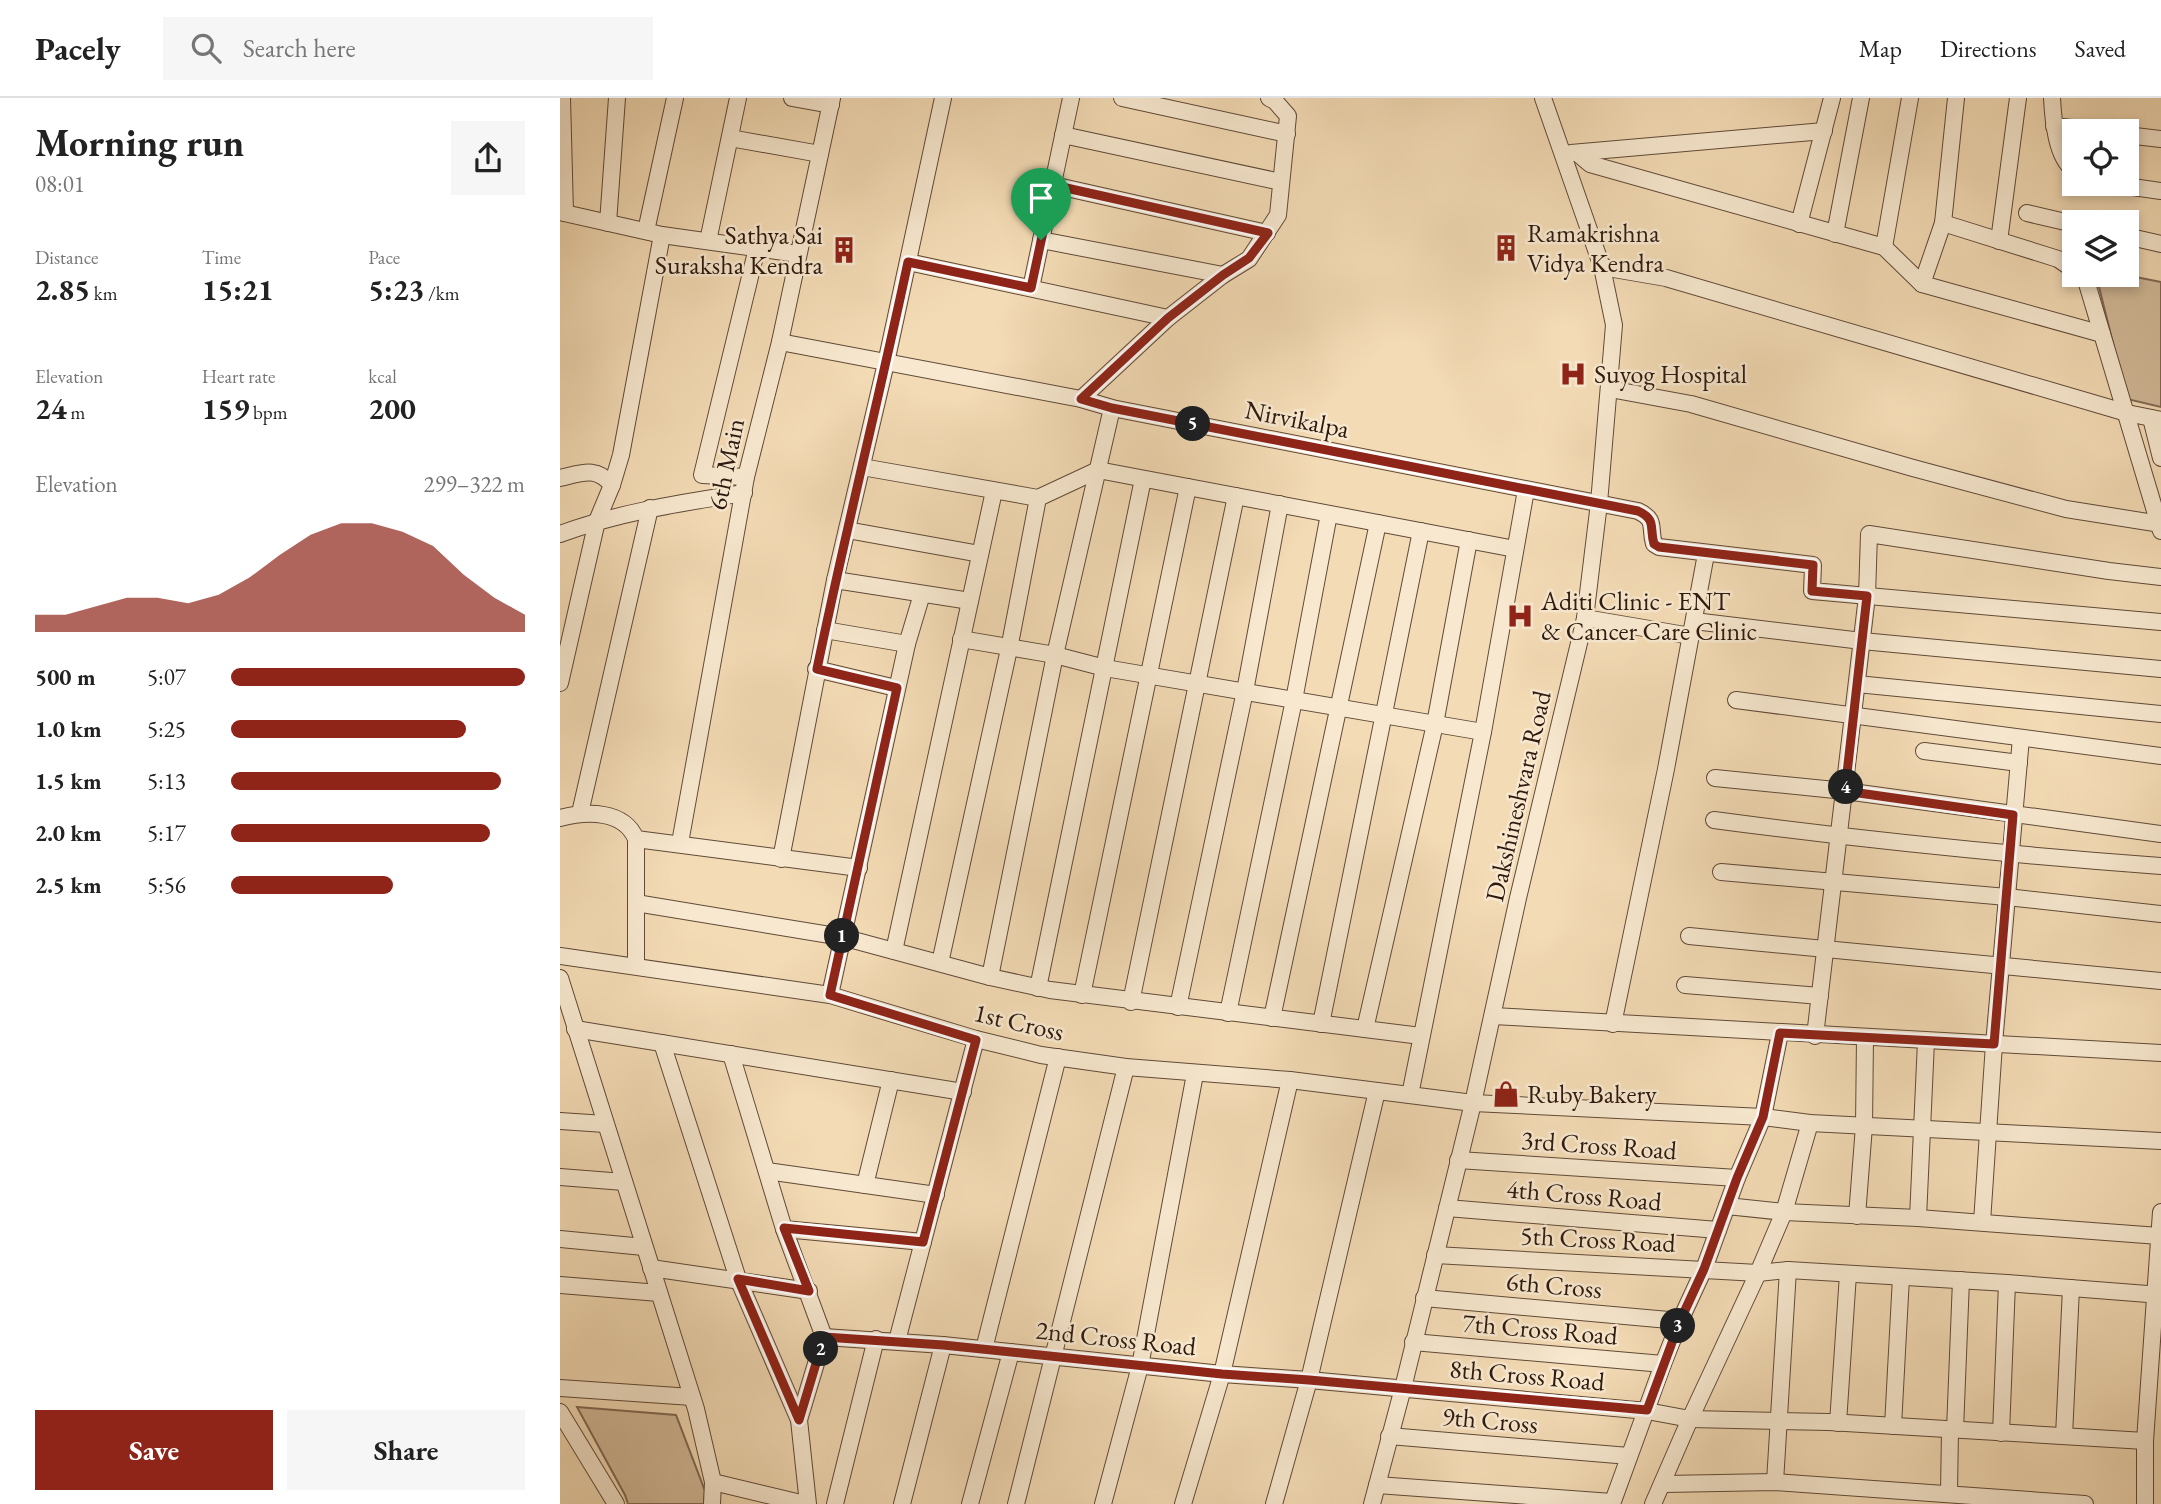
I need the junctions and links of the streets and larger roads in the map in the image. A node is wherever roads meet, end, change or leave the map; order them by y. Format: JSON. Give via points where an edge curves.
{"nodes":[{"id":1,"x":562,"y":98,"type":"edge"},
{"id":2,"x":617,"y":98,"type":"edge"},
{"id":3,"x":675,"y":98,"type":"edge"},
{"id":4,"x":738,"y":98,"type":"edge"},
{"id":5,"x":792,"y":98,"type":"edge"},
{"id":6,"x":943,"y":98,"type":"edge"},
{"id":7,"x":1071,"y":98,"type":"edge"},
{"id":8,"x":1122,"y":98,"type":"edge"},
{"id":9,"x":1269,"y":98,"type":"edge"},
{"id":10,"x":1543,"y":98,"type":"edge"},
{"id":11,"x":1832,"y":98,"type":"edge"},
{"id":12,"x":1861,"y":98,"type":"edge"},
{"id":13,"x":1910,"y":98,"type":"edge"},
{"id":14,"x":1956,"y":98,"type":"edge"},
{"id":15,"x":2018,"y":98,"type":"edge"},
{"id":16,"x":2052,"y":98,"type":"edge"},
{"id":17,"x":832,"y":101,"type":"edge"},
{"id":18,"x":2054,"y":126,"type":"junction"},
{"id":19,"x":2062,"y":127,"type":"edge"},
{"id":20,"x":1824,"y":131,"type":"junction"},
{"id":21,"x":1287,"y":134,"type":"junction"},
{"id":22,"x":1063,"y":135,"type":"junction"},
{"id":23,"x":2139,"y":136,"type":"edge"},
{"id":24,"x":730,"y":138,"type":"junction"},
{"id":25,"x":2161,"y":139,"type":"edge"},
{"id":26,"x":2062,"y":150,"type":"edge"},
{"id":27,"x":1569,"y":153,"type":"junction"},
{"id":28,"x":820,"y":154,"type":"junction"},
{"id":29,"x":1281,"y":181,"type":"junction"},
{"id":30,"x":1053,"y":185,"type":"junction"},
{"id":31,"x":2139,"y":188,"type":"edge"},
{"id":32,"x":2161,"y":191,"type":"edge"},
{"id":33,"x":562,"y":213,"type":"edge"},
{"id":34,"x":2027,"y":213,"type":"dead end"},
{"id":35,"x":2062,"y":221,"type":"edge"},
{"id":36,"x":608,"y":223,"type":"junction"},
{"id":37,"x":1943,"y":223,"type":"junction"},
{"id":38,"x":1799,"y":224,"type":"junction"},
{"id":39,"x":654,"y":233,"type":"junction"},
{"id":40,"x":1268,"y":233,"type":"junction"},
{"id":41,"x":1835,"y":234,"type":"junction"},
{"id":42,"x":2139,"y":239,"type":"edge"},
{"id":43,"x":1041,"y":240,"type":"junction"},
{"id":44,"x":1999,"y":241,"type":"junction"},
{"id":45,"x":708,"y":242,"type":"junction"},
{"id":46,"x":2161,"y":244,"type":"edge"},
{"id":47,"x":1884,"y":247,"type":"junction"},
{"id":48,"x":757,"y":248,"type":"junction"},
{"id":49,"x":798,"y":254,"type":"junction"},
{"id":50,"x":2062,"y":261,"type":"edge"},
{"id":51,"x":908,"y":262,"type":"junction"},
{"id":52,"x":1602,"y":267,"type":"junction"},
{"id":53,"x":1223,"y":275,"type":"junction"},
{"id":54,"x":1922,"y":284,"type":"junction"},
{"id":55,"x":2088,"y":287,"type":"edge"},
{"id":56,"x":1031,"y":288,"type":"junction"},
{"id":57,"x":1168,"y":318,"type":"junction"},
{"id":58,"x":2102,"y":334,"type":"junction"},
{"id":59,"x":780,"y":342,"type":"junction"},
{"id":60,"x":886,"y":363,"type":"junction"},
{"id":61,"x":1610,"y":389,"type":"junction"},
{"id":62,"x":1081,"y":399,"type":"junction"},
{"id":63,"x":1112,"y":408,"type":"junction"},
{"id":64,"x":2127,"y":413,"type":"junction"},
{"id":65,"x":2156,"y":419,"type":"edge"},
{"id":66,"x":2161,"y":458,"type":"edge"},
{"id":67,"x":862,"y":467,"type":"junction"},
{"id":68,"x":1098,"y":470,"type":"junction"},
{"id":69,"x":746,"y":477,"type":"junction"},
{"id":70,"x":560,"y":478,"type":"edge"},
{"id":71,"x":1143,"y":479,"type":"junction"},
{"id":72,"x":612,"y":485,"type":"junction"},
{"id":73,"x":1188,"y":487,"type":"junction"},
{"id":74,"x":1526,"y":490,"type":"junction"},
{"id":75,"x":994,"y":491,"type":"junction"},
{"id":76,"x":744,"y":493,"type":"junction"},
{"id":77,"x":1236,"y":496,"type":"junction"},
{"id":78,"x":1038,"y":498,"type":"junction"},
{"id":79,"x":1599,"y":503,"type":"junction"},
{"id":80,"x":1280,"y":505,"type":"junction"},
{"id":81,"x":650,"y":508,"type":"junction"},
{"id":82,"x":1329,"y":514,"type":"junction"},
{"id":83,"x":597,"y":520,"type":"junction"},
{"id":84,"x":1378,"y":523,"type":"junction"},
{"id":85,"x":2160,"y":526,"type":"edge"},
{"id":86,"x":847,"y":530,"type":"junction"},
{"id":87,"x":1421,"y":531,"type":"junction"},
{"id":88,"x":560,"y":534,"type":"edge"},
{"id":89,"x":1469,"y":540,"type":"junction"},
{"id":90,"x":1515,"y":549,"type":"junction"},
{"id":91,"x":979,"y":554,"type":"junction"},
{"id":92,"x":1706,"y":554,"type":"junction"},
{"id":93,"x":2161,"y":577,"type":"edge"},
{"id":94,"x":835,"y":580,"type":"junction"},
{"id":95,"x":922,"y":594,"type":"junction"},
{"id":96,"x":1867,"y":596,"type":"junction"},
{"id":97,"x":970,"y":601,"type":"junction"},
{"id":98,"x":1585,"y":618,"type":"junction"},
{"id":99,"x":2161,"y":622,"type":"edge"},
{"id":100,"x":1692,"y":629,"type":"junction"},
{"id":101,"x":825,"y":630,"type":"junction"},
{"id":102,"x":961,"y":639,"type":"junction"},
{"id":103,"x":1862,"y":641,"type":"junction"},
{"id":104,"x":906,"y":644,"type":"junction"},
{"id":105,"x":1009,"y":649,"type":"junction"},
{"id":106,"x":1055,"y":655,"type":"junction"},
{"id":107,"x":1105,"y":668,"type":"junction"},
{"id":108,"x":817,"y":669,"type":"junction"},
{"id":109,"x":2161,"y":669,"type":"edge"},
{"id":110,"x":1149,"y":675,"type":"junction"},
{"id":111,"x":560,"y":683,"type":"edge"},
{"id":112,"x":1196,"y":683,"type":"junction"},
{"id":113,"x":1857,"y":684,"type":"junction"},
{"id":114,"x":897,"y":688,"type":"junction"},
{"id":115,"x":1245,"y":691,"type":"junction"},
{"id":116,"x":1736,"y":700,"type":"dead end"},
{"id":117,"x":1294,"y":701,"type":"junction"},
{"id":118,"x":1338,"y":709,"type":"junction"},
{"id":119,"x":2161,"y":714,"type":"edge"},
{"id":120,"x":1384,"y":716,"type":"junction"},
{"id":121,"x":1854,"y":716,"type":"junction"},
{"id":122,"x":1435,"y":724,"type":"junction"},
{"id":123,"x":1483,"y":732,"type":"junction"},
{"id":124,"x":2021,"y":738,"type":"junction"},
{"id":125,"x":1924,"y":751,"type":"dead end"},
{"id":126,"x":2161,"y":756,"type":"edge"},
{"id":127,"x":2019,"y":763,"type":"junction"},
{"id":128,"x":1715,"y":778,"type":"dead end"},
{"id":129,"x":1845,"y":791,"type":"junction"},
{"id":130,"x":580,"y":813,"type":"junction"},
{"id":131,"x":2013,"y":815,"type":"junction"},
{"id":132,"x":560,"y":818,"type":"edge"},
{"id":133,"x":1714,"y":820,"type":"dead end"},
{"id":134,"x":2161,"y":834,"type":"edge"},
{"id":135,"x":1839,"y":836,"type":"junction"},
{"id":136,"x":636,"y":839,"type":"junction"},
{"id":137,"x":680,"y":843,"type":"junction"},
{"id":138,"x":2010,"y":855,"type":"junction"},
{"id":139,"x":780,"y":859,"type":"junction"},
{"id":140,"x":2161,"y":866,"type":"edge"},
{"id":141,"x":859,"y":868,"type":"junction"},
{"id":142,"x":1721,"y":872,"type":"dead end"},
{"id":143,"x":1834,"y":882,"type":"junction"},
{"id":144,"x":2007,"y":897,"type":"junction"},
{"id":145,"x":636,"y":904,"type":"junction"},
{"id":146,"x":2161,"y":914,"type":"edge"},
{"id":147,"x":1689,"y":936,"type":"dead end"},
{"id":148,"x":842,"y":937,"type":"junction"},
{"id":149,"x":1826,"y":950,"type":"junction"},
{"id":150,"x":894,"y":951,"type":"junction"},
{"id":151,"x":560,"y":956,"type":"edge"},
{"id":152,"x":940,"y":963,"type":"junction"},
{"id":153,"x":636,"y":965,"type":"junction"},
{"id":154,"x":2001,"y":967,"type":"junction"},
{"id":155,"x":990,"y":977,"type":"junction"},
{"id":156,"x":560,"y":978,"type":"edge"},
{"id":157,"x":2161,"y":981,"type":"edge"},
{"id":158,"x":1685,"y":985,"type":"dead end"},
{"id":159,"x":1038,"y":988,"type":"junction"},
{"id":160,"x":830,"y":995,"type":"junction"},
{"id":161,"x":1082,"y":995,"type":"junction"},
{"id":162,"x":1821,"y":996,"type":"junction"},
{"id":163,"x":1131,"y":1002,"type":"junction"},
{"id":164,"x":1178,"y":1007,"type":"junction"},
{"id":165,"x":1228,"y":1013,"type":"junction"},
{"id":166,"x":1493,"y":1016,"type":"junction"},
{"id":167,"x":1272,"y":1018,"type":"junction"},
{"id":168,"x":1321,"y":1024,"type":"junction"},
{"id":169,"x":1613,"y":1024,"type":"junction"},
{"id":170,"x":575,"y":1029,"type":"junction"},
{"id":171,"x":1365,"y":1029,"type":"junction"},
{"id":172,"x":1780,"y":1033,"type":"junction"},
{"id":173,"x":1421,"y":1036,"type":"junction"},
{"id":174,"x":1815,"y":1036,"type":"junction"},
{"id":175,"x":1865,"y":1038,"type":"junction"},
{"id":176,"x":976,"y":1040,"type":"junction"},
{"id":177,"x":1926,"y":1041,"type":"junction"},
{"id":178,"x":662,"y":1043,"type":"junction"},
{"id":179,"x":1994,"y":1044,"type":"junction"},
{"id":180,"x":2161,"y":1053,"type":"edge"},
{"id":181,"x":731,"y":1055,"type":"junction"},
{"id":182,"x":1058,"y":1057,"type":"junction"},
{"id":183,"x":1126,"y":1067,"type":"junction"},
{"id":184,"x":1195,"y":1074,"type":"junction"},
{"id":185,"x":891,"y":1080,"type":"junction"},
{"id":186,"x":1290,"y":1080,"type":"junction"},
{"id":187,"x":1377,"y":1091,"type":"junction"},
{"id":188,"x":962,"y":1092,"type":"junction"},
{"id":189,"x":1410,"y":1095,"type":"junction"},
{"id":190,"x":1473,"y":1103,"type":"junction"},
{"id":191,"x":1763,"y":1117,"type":"junction"},
{"id":192,"x":560,"y":1121,"type":"edge"},
{"id":193,"x":1810,"y":1123,"type":"junction"},
{"id":194,"x":605,"y":1124,"type":"junction"},
{"id":195,"x":1864,"y":1126,"type":"junction"},
{"id":196,"x":1922,"y":1128,"type":"junction"},
{"id":197,"x":1988,"y":1132,"type":"junction"},
{"id":198,"x":2161,"y":1142,"type":"edge"},
{"id":199,"x":1458,"y":1160,"type":"junction"},
{"id":200,"x":767,"y":1171,"type":"junction"},
{"id":201,"x":560,"y":1177,"type":"edge"},
{"id":202,"x":1737,"y":1178,"type":"junction"},
{"id":203,"x":624,"y":1182,"type":"junction"},
{"id":204,"x":865,"y":1185,"type":"junction"},
{"id":205,"x":936,"y":1195,"type":"junction"},
{"id":206,"x":1727,"y":1206,"type":"junction"},
{"id":207,"x":1447,"y":1208,"type":"junction"},
{"id":208,"x":1784,"y":1212,"type":"junction"},
{"id":209,"x":2161,"y":1212,"type":"edge"},
{"id":210,"x":1857,"y":1216,"type":"junction"},
{"id":211,"x":1918,"y":1218,"type":"junction"},
{"id":212,"x":1982,"y":1222,"type":"junction"},
{"id":213,"x":784,"y":1228,"type":"junction"},
{"id":214,"x":1718,"y":1230,"type":"junction"},
{"id":215,"x":2159,"y":1236,"type":"junction"},
{"id":216,"x":560,"y":1239,"type":"edge"},
{"id":217,"x":923,"y":1242,"type":"junction"},
{"id":218,"x":644,"y":1247,"type":"junction"},
{"id":219,"x":1435,"y":1255,"type":"junction"},
{"id":220,"x":651,"y":1268,"type":"junction"},
{"id":221,"x":1704,"y":1269,"type":"junction"},
{"id":222,"x":1787,"y":1270,"type":"junction"},
{"id":223,"x":1758,"y":1273,"type":"junction"},
{"id":224,"x":1848,"y":1274,"type":"junction"},
{"id":225,"x":1901,"y":1277,"type":"junction"},
{"id":226,"x":738,"y":1279,"type":"junction"},
{"id":227,"x":1961,"y":1280,"type":"junction"},
{"id":228,"x":2007,"y":1283,"type":"junction"},
{"id":229,"x":560,"y":1285,"type":"edge"},
{"id":230,"x":2071,"y":1289,"type":"junction"},
{"id":231,"x":809,"y":1291,"type":"junction"},
{"id":232,"x":659,"y":1293,"type":"junction"},
{"id":233,"x":2158,"y":1295,"type":"edge"},
{"id":234,"x":1424,"y":1298,"type":"junction"},
{"id":235,"x":1680,"y":1321,"type":"junction"},
{"id":236,"x":824,"y":1337,"type":"junction"},
{"id":237,"x":876,"y":1339,"type":"junction"},
{"id":238,"x":897,"y":1341,"type":"junction"},
{"id":239,"x":1413,"y":1342,"type":"junction"},
{"id":240,"x":943,"y":1345,"type":"junction"},
{"id":241,"x":984,"y":1349,"type":"junction"},
{"id":242,"x":1012,"y":1352,"type":"junction"},
{"id":243,"x":1054,"y":1355,"type":"junction"},
{"id":244,"x":1663,"y":1364,"type":"junction"},
{"id":245,"x":1140,"y":1366,"type":"junction"},
{"id":246,"x":1222,"y":1374,"type":"junction"},
{"id":247,"x":1309,"y":1380,"type":"junction"},
{"id":248,"x":560,"y":1388,"type":"edge"},
{"id":249,"x":1403,"y":1388,"type":"junction"},
{"id":250,"x":692,"y":1396,"type":"junction"},
{"id":251,"x":1647,"y":1410,"type":"junction"},
{"id":252,"x":560,"y":1412,"type":"edge"},
{"id":253,"x":1690,"y":1419,"type":"junction"},
{"id":254,"x":799,"y":1420,"type":"junction"},
{"id":255,"x":1778,"y":1421,"type":"junction"},
{"id":256,"x":1838,"y":1423,"type":"junction"},
{"id":257,"x":1893,"y":1426,"type":"junction"},
{"id":258,"x":1953,"y":1430,"type":"junction"},
{"id":259,"x":2001,"y":1433,"type":"junction"},
{"id":260,"x":1389,"y":1436,"type":"junction"},
{"id":261,"x":2064,"y":1436,"type":"junction"},
{"id":262,"x":2145,"y":1441,"type":"junction"},
{"id":263,"x":1629,"y":1456,"type":"junction"},
{"id":264,"x":713,"y":1482,"type":"junction"},
{"id":265,"x":1775,"y":1482,"type":"junction"},
{"id":266,"x":1664,"y":1484,"type":"junction"},
{"id":267,"x":1377,"y":1485,"type":"junction"},
{"id":268,"x":1949,"y":1493,"type":"junction"},
{"id":269,"x":1612,"y":1503,"type":"edge"},
{"id":270,"x":616,"y":1504,"type":"edge"},
{"id":271,"x":712,"y":1504,"type":"edge"},
{"id":272,"x":807,"y":1504,"type":"edge"},
{"id":273,"x":835,"y":1504,"type":"edge"},
{"id":274,"x":902,"y":1504,"type":"edge"},
{"id":275,"x":970,"y":1504,"type":"edge"},
{"id":276,"x":1017,"y":1504,"type":"edge"},
{"id":277,"x":1103,"y":1504,"type":"edge"},
{"id":278,"x":1183,"y":1504,"type":"edge"},
{"id":279,"x":1274,"y":1504,"type":"edge"},
{"id":280,"x":1372,"y":1504,"type":"edge"},
{"id":281,"x":1653,"y":1504,"type":"edge"},
{"id":282,"x":2085,"y":1504,"type":"edge"},
{"id":283,"x":2145,"y":1504,"type":"edge"}],
"edges":[{"from":1,"to":33,"type":"street"},
{"from":2,"to":36,"type":"street"},
{"from":3,"to":39,"type":"street"},
{"from":4,"to":24,"type":"street"},
{"from":5,"to":17,"type":"street"},
{"from":6,"to":51,"type":"street"},
{"from":7,"to":22,"type":"street"},
{"from":8,"to":21,"type":"street"},
{"from":9,"to":21,"type":"street","via":[[1288,116]]},
{"from":10,"to":27,"type":"street","name":"Dakshineshvara Road"},
{"from":11,"to":20,"type":"street"},
{"from":12,"to":41,"type":"street"},
{"from":13,"to":47,"type":"street"},
{"from":14,"to":37,"type":"street"},
{"from":15,"to":44,"type":"street"},
{"from":16,"to":18,"type":"street"},
{"from":17,"to":28,"type":"street","name":"6th Main"},
{"from":18,"to":19,"type":"street"},
{"from":18,"to":26,"type":"street"},
{"from":20,"to":27,"type":"street"},
{"from":20,"to":38,"type":"street"},
{"from":21,"to":29,"type":"street"},
{"from":22,"to":29,"type":"street"},
{"from":22,"to":30,"type":"street"},
{"from":23,"to":25,"type":"street"},
{"from":24,"to":28,"type":"street"},
{"from":24,"to":45,"type":"street"},
{"from":27,"to":38,"type":"street","via":[[1590,164]]},
{"from":27,"to":52,"type":"street","name":"Dakshineshvara Road","via":[[1570,170]]},
{"from":28,"to":49,"type":"street","name":"6th Main"},
{"from":29,"to":40,"type":"street","via":[[1278,215]]},
{"from":30,"to":40,"type":"street"},
{"from":30,"to":43,"type":"street"},
{"from":31,"to":32,"type":"street"},
{"from":33,"to":36,"type":"street"},
{"from":34,"to":35,"type":"street"},
{"from":36,"to":39,"type":"street"},
{"from":37,"to":44,"type":"street"},
{"from":37,"to":54,"type":"street"},
{"from":38,"to":41,"type":"street"},
{"from":39,"to":45,"type":"street"},
{"from":39,"to":72,"type":"street","via":[[621,455]]},
{"from":40,"to":53,"type":"street","via":[[1249,258]]},
{"from":41,"to":47,"type":"street"},
{"from":42,"to":46,"type":"street"},
{"from":43,"to":53,"type":"street"},
{"from":43,"to":56,"type":"street"},
{"from":44,"to":50,"type":"street"},
{"from":45,"to":48,"type":"street"},
{"from":47,"to":54,"type":"street"},
{"from":48,"to":49,"type":"street"},
{"from":48,"to":69,"type":"street","via":[[702,475]]},
{"from":49,"to":59,"type":"street","name":"6th Main"},
{"from":51,"to":56,"type":"street"},
{"from":51,"to":60,"type":"street"},
{"from":52,"to":61,"type":"street","name":"Dakshineshvara Road","via":[[1614,325]]},
{"from":52,"to":64,"type":"street","via":[[1666,278]]},
{"from":53,"to":57,"type":"street"},
{"from":54,"to":58,"type":"street"},
{"from":55,"to":58,"type":"street"},
{"from":56,"to":57,"type":"street"},
{"from":57,"to":62,"type":"street"},
{"from":58,"to":64,"type":"street"},
{"from":59,"to":60,"type":"street","name":"Nirvikalpa"},
{"from":59,"to":69,"type":"street","name":"6th Main"},
{"from":60,"to":62,"type":"street","name":"Nirvikalpa"},
{"from":60,"to":67,"type":"street"},
{"from":61,"to":79,"type":"street","name":"Dakshineshvara Road"},
{"from":61,"to":85,"type":"street","via":[[1691,404],[2066,509]]},
{"from":62,"to":63,"type":"street","name":"Nirvikalpa"},
{"from":63,"to":68,"type":"street"},
{"from":63,"to":74,"type":"street","name":"Nirvikalpa"},
{"from":64,"to":65,"type":"street"},
{"from":64,"to":85,"type":"street"},
{"from":65,"to":66,"type":"street"},
{"from":67,"to":75,"type":"street"},
{"from":67,"to":86,"type":"street"},
{"from":68,"to":71,"type":"street"},
{"from":68,"to":78,"type":"street"},
{"from":68,"to":106,"type":"street"},
{"from":69,"to":76,"type":"street","name":"6th Main"},
{"from":70,"to":72,"type":"street","via":[[593,472],[604,474]]},
{"from":71,"to":73,"type":"street"},
{"from":71,"to":107,"type":"street"},
{"from":72,"to":83,"type":"street"},
{"from":73,"to":77,"type":"street"},
{"from":73,"to":110,"type":"street"},
{"from":74,"to":79,"type":"street","name":"Nirvikalpa"},
{"from":74,"to":90,"type":"street"},
{"from":75,"to":78,"type":"street"},
{"from":75,"to":91,"type":"street"},
{"from":76,"to":81,"type":"street"},
{"from":76,"to":137,"type":"street","name":"6th Main"},
{"from":77,"to":80,"type":"street"},
{"from":77,"to":112,"type":"street"},
{"from":78,"to":105,"type":"street"},
{"from":79,"to":92,"type":"street","name":"Nirvikalpa","via":[[1647,515],[1654,544],[1659,547]]},
{"from":79,"to":98,"type":"street","name":"Dakshineshvara Road"},
{"from":80,"to":82,"type":"street"},
{"from":80,"to":115,"type":"street"},
{"from":81,"to":83,"type":"street"},
{"from":81,"to":130,"type":"street"},
{"from":82,"to":84,"type":"street"},
{"from":82,"to":117,"type":"street"},
{"from":83,"to":88,"type":"street"},
{"from":83,"to":111,"type":"street"},
{"from":84,"to":87,"type":"street"},
{"from":84,"to":118,"type":"street"},
{"from":86,"to":91,"type":"street"},
{"from":86,"to":94,"type":"street"},
{"from":87,"to":89,"type":"street"},
{"from":87,"to":120,"type":"street"},
{"from":89,"to":90,"type":"street"},
{"from":89,"to":122,"type":"street"},
{"from":90,"to":123,"type":"street"},
{"from":91,"to":97,"type":"street"},
{"from":92,"to":96,"type":"street","via":[[1813,565],[1812,591]]},
{"from":92,"to":100,"type":"street"},
{"from":93,"to":96,"type":"street","via":[[1869,534]]},
{"from":94,"to":95,"type":"street"},
{"from":94,"to":101,"type":"street"},
{"from":95,"to":97,"type":"street"},
{"from":95,"to":104,"type":"street"},
{"from":96,"to":99,"type":"street"},
{"from":96,"to":103,"type":"street"},
{"from":97,"to":102,"type":"street"},
{"from":98,"to":100,"type":"street"},
{"from":98,"to":166,"type":"street","name":"Dakshineshvara Road"},
{"from":100,"to":103,"type":"street"},
{"from":100,"to":169,"type":"street"},
{"from":101,"to":104,"type":"street"},
{"from":101,"to":108,"type":"street"},
{"from":102,"to":105,"type":"street"},
{"from":102,"to":150,"type":"street"},
{"from":103,"to":109,"type":"street"},
{"from":103,"to":113,"type":"street"},
{"from":104,"to":114,"type":"street"},
{"from":105,"to":106,"type":"street"},
{"from":105,"to":152,"type":"street"},
{"from":106,"to":107,"type":"street"},
{"from":106,"to":155,"type":"street"},
{"from":107,"to":110,"type":"street"},
{"from":107,"to":159,"type":"street"},
{"from":108,"to":114,"type":"street"},
{"from":108,"to":139,"type":"street"},
{"from":110,"to":112,"type":"street"},
{"from":110,"to":161,"type":"street"},
{"from":112,"to":115,"type":"street"},
{"from":112,"to":163,"type":"street"},
{"from":113,"to":119,"type":"street"},
{"from":113,"to":121,"type":"street"},
{"from":114,"to":141,"type":"street"},
{"from":115,"to":117,"type":"street"},
{"from":115,"to":164,"type":"street"},
{"from":116,"to":121,"type":"street"},
{"from":117,"to":118,"type":"street"},
{"from":117,"to":165,"type":"street"},
{"from":118,"to":120,"type":"street"},
{"from":118,"to":167,"type":"street"},
{"from":120,"to":122,"type":"street"},
{"from":120,"to":168,"type":"street"},
{"from":121,"to":124,"type":"street"},
{"from":121,"to":129,"type":"street"},
{"from":122,"to":123,"type":"street"},
{"from":122,"to":171,"type":"street"},
{"from":123,"to":173,"type":"street"},
{"from":124,"to":126,"type":"street"},
{"from":124,"to":127,"type":"street"},
{"from":125,"to":127,"type":"street"},
{"from":127,"to":131,"type":"street"},
{"from":128,"to":129,"type":"street"},
{"from":129,"to":131,"type":"street"},
{"from":129,"to":135,"type":"street"},
{"from":130,"to":132,"type":"street"},
{"from":130,"to":136,"type":"street","via":[[621,818]]},
{"from":131,"to":134,"type":"street"},
{"from":131,"to":138,"type":"street"},
{"from":133,"to":135,"type":"street"},
{"from":135,"to":138,"type":"street"},
{"from":135,"to":143,"type":"street"},
{"from":136,"to":137,"type":"street"},
{"from":136,"to":145,"type":"street"},
{"from":137,"to":139,"type":"street"},
{"from":138,"to":140,"type":"street"},
{"from":138,"to":144,"type":"street"},
{"from":139,"to":141,"type":"street"},
{"from":141,"to":148,"type":"street"},
{"from":142,"to":143,"type":"street"},
{"from":143,"to":144,"type":"street"},
{"from":143,"to":149,"type":"street"},
{"from":144,"to":146,"type":"street"},
{"from":144,"to":154,"type":"street"},
{"from":145,"to":148,"type":"street"},
{"from":145,"to":153,"type":"street"},
{"from":147,"to":149,"type":"street"},
{"from":148,"to":150,"type":"street"},
{"from":148,"to":160,"type":"street"},
{"from":149,"to":154,"type":"street"},
{"from":149,"to":162,"type":"street"},
{"from":150,"to":152,"type":"street"},
{"from":151,"to":153,"type":"street","name":"1st Cross"},
{"from":152,"to":155,"type":"street"},
{"from":153,"to":160,"type":"street","name":"1st Cross"},
{"from":154,"to":157,"type":"street"},
{"from":154,"to":179,"type":"street"},
{"from":155,"to":159,"type":"street"},
{"from":156,"to":170,"type":"street"},
{"from":158,"to":162,"type":"street"},
{"from":159,"to":161,"type":"street"},
{"from":160,"to":176,"type":"street","name":"1st Cross"},
{"from":161,"to":163,"type":"street"},
{"from":162,"to":174,"type":"street"},
{"from":163,"to":164,"type":"street"},
{"from":164,"to":165,"type":"street"},
{"from":165,"to":167,"type":"street"},
{"from":166,"to":169,"type":"street"},
{"from":166,"to":190,"type":"street","name":"Dakshineshvara Road"},
{"from":167,"to":168,"type":"street"},
{"from":168,"to":171,"type":"street"},
{"from":169,"to":172,"type":"street"},
{"from":170,"to":178,"type":"street"},
{"from":170,"to":194,"type":"street"},
{"from":171,"to":173,"type":"street"},
{"from":172,"to":174,"type":"street"},
{"from":172,"to":191,"type":"street"},
{"from":173,"to":189,"type":"street"},
{"from":174,"to":175,"type":"street"},
{"from":175,"to":177,"type":"street"},
{"from":175,"to":195,"type":"street"},
{"from":176,"to":182,"type":"street","name":"1st Cross"},
{"from":176,"to":188,"type":"street"},
{"from":177,"to":179,"type":"street"},
{"from":177,"to":196,"type":"street"},
{"from":178,"to":181,"type":"street"},
{"from":178,"to":226,"type":"street"},
{"from":179,"to":180,"type":"street"},
{"from":179,"to":197,"type":"street"},
{"from":181,"to":185,"type":"street"},
{"from":181,"to":200,"type":"street"},
{"from":182,"to":183,"type":"street","name":"1st Cross"},
{"from":182,"to":241,"type":"street"},
{"from":183,"to":184,"type":"street","name":"1st Cross"},
{"from":183,"to":243,"type":"street"},
{"from":184,"to":186,"type":"street","name":"1st Cross"},
{"from":184,"to":245,"type":"street"},
{"from":185,"to":188,"type":"street"},
{"from":185,"to":204,"type":"street"},
{"from":186,"to":187,"type":"street","name":"1st Cross"},
{"from":186,"to":246,"type":"street"},
{"from":187,"to":189,"type":"street","name":"1st Cross"},
{"from":187,"to":247,"type":"street"},
{"from":188,"to":205,"type":"street"},
{"from":189,"to":190,"type":"street","name":"1st Cross"},
{"from":190,"to":191,"type":"street","name":"1st Cross"},
{"from":190,"to":199,"type":"street","name":"Dakshineshvara Road"},
{"from":191,"to":193,"type":"street","name":"1st Cross"},
{"from":191,"to":202,"type":"street"},
{"from":192,"to":194,"type":"street"},
{"from":193,"to":195,"type":"street","name":"1st Cross"},
{"from":193,"to":208,"type":"street"},
{"from":194,"to":203,"type":"street"},
{"from":195,"to":196,"type":"street","name":"1st Cross"},
{"from":195,"to":210,"type":"street"},
{"from":196,"to":197,"type":"street","name":"1st Cross"},
{"from":196,"to":211,"type":"street"},
{"from":197,"to":198,"type":"street","name":"1st Cross"},
{"from":197,"to":212,"type":"street"},
{"from":199,"to":202,"type":"street","name":"3rd Cross Road"},
{"from":199,"to":207,"type":"street","name":"Dakshineshvara Road"},
{"from":200,"to":204,"type":"street"},
{"from":200,"to":213,"type":"street"},
{"from":201,"to":203,"type":"street"},
{"from":202,"to":206,"type":"street"},
{"from":203,"to":218,"type":"street"},
{"from":204,"to":205,"type":"street"},
{"from":205,"to":217,"type":"street"},
{"from":206,"to":208,"type":"street"},
{"from":206,"to":214,"type":"street"},
{"from":207,"to":214,"type":"street","name":"4th Cross Road"},
{"from":207,"to":219,"type":"street","name":"Dakshineshvara Road"},
{"from":208,"to":210,"type":"street"},
{"from":208,"to":223,"type":"street"},
{"from":209,"to":215,"type":"street"},
{"from":210,"to":211,"type":"street"},
{"from":211,"to":212,"type":"street"},
{"from":212,"to":215,"type":"street"},
{"from":213,"to":217,"type":"street"},
{"from":213,"to":231,"type":"street"},
{"from":214,"to":221,"type":"street"},
{"from":215,"to":233,"type":"street"},
{"from":216,"to":218,"type":"street"},
{"from":217,"to":238,"type":"street"},
{"from":218,"to":220,"type":"street"},
{"from":219,"to":221,"type":"street","name":"5th Cross Road"},
{"from":219,"to":234,"type":"street","name":"Dakshineshvara Road"},
{"from":220,"to":226,"type":"street"},
{"from":220,"to":232,"type":"street"},
{"from":221,"to":223,"type":"street","name":"5th Cross Road"},
{"from":221,"to":235,"type":"street"},
{"from":222,"to":223,"type":"street","name":"5th Cross Road"},
{"from":222,"to":224,"type":"street","name":"5th Cross Road"},
{"from":222,"to":255,"type":"street"},
{"from":223,"to":253,"type":"street"},
{"from":224,"to":225,"type":"street","name":"5th Cross Road"},
{"from":224,"to":256,"type":"street"},
{"from":225,"to":227,"type":"street","name":"5th Cross Road"},
{"from":225,"to":257,"type":"street"},
{"from":226,"to":231,"type":"street"},
{"from":226,"to":254,"type":"street"},
{"from":227,"to":228,"type":"street","name":"5th Cross Road"},
{"from":227,"to":258,"type":"street"},
{"from":228,"to":230,"type":"street","name":"5th Cross Road"},
{"from":228,"to":259,"type":"street"},
{"from":229,"to":232,"type":"street"},
{"from":230,"to":233,"type":"street","name":"5th Cross Road"},
{"from":230,"to":261,"type":"street"},
{"from":231,"to":236,"type":"street"},
{"from":232,"to":250,"type":"street"},
{"from":233,"to":262,"type":"street"},
{"from":234,"to":235,"type":"street","name":"6th Cross"},
{"from":234,"to":239,"type":"street","name":"Dakshineshvara Road"},
{"from":235,"to":244,"type":"street"},
{"from":236,"to":237,"type":"street","name":"2nd Cross Road"},
{"from":236,"to":254,"type":"street"},
{"from":237,"to":238,"type":"street","name":"2nd Cross Road"},
{"from":237,"to":273,"type":"street"},
{"from":238,"to":240,"type":"street","name":"2nd Cross Road"},
{"from":239,"to":244,"type":"street","name":"7th Cross Road"},
{"from":239,"to":249,"type":"street","name":"Dakshineshvara Road"},
{"from":240,"to":241,"type":"street","name":"2nd Cross Road"},
{"from":240,"to":274,"type":"street"},
{"from":241,"to":242,"type":"street","name":"2nd Cross Road"},
{"from":242,"to":243,"type":"street","name":"2nd Cross Road"},
{"from":242,"to":275,"type":"street"},
{"from":243,"to":245,"type":"street","name":"2nd Cross Road"},
{"from":243,"to":276,"type":"street"},
{"from":244,"to":251,"type":"street"},
{"from":245,"to":246,"type":"street","name":"2nd Cross Road"},
{"from":245,"to":277,"type":"street"},
{"from":246,"to":247,"type":"street","name":"2nd Cross Road"},
{"from":246,"to":278,"type":"street"},
{"from":247,"to":249,"type":"street","name":"2nd Cross Road"},
{"from":247,"to":279,"type":"street"},
{"from":248,"to":250,"type":"street"},
{"from":249,"to":251,"type":"street","name":"8th Cross Road"},
{"from":249,"to":260,"type":"street","name":"Dakshineshvara Road"},
{"from":250,"to":264,"type":"street"},
{"from":251,"to":253,"type":"street","name":"8th Cross Road"},
{"from":251,"to":263,"type":"street"},
{"from":252,"to":270,"type":"street"},
{"from":253,"to":255,"type":"street","name":"8th Cross Road"},
{"from":253,"to":266,"type":"street"},
{"from":254,"to":272,"type":"street"},
{"from":255,"to":256,"type":"street","name":"8th Cross Road"},
{"from":255,"to":265,"type":"street"},
{"from":256,"to":257,"type":"street","name":"8th Cross Road"},
{"from":257,"to":258,"type":"street","name":"8th Cross Road"},
{"from":258,"to":259,"type":"street","name":"8th Cross Road"},
{"from":258,"to":268,"type":"street"},
{"from":259,"to":261,"type":"street","name":"8th Cross Road"},
{"from":260,"to":263,"type":"street","name":"9th Cross"},
{"from":260,"to":267,"type":"street","name":"Dakshineshvara Road"},
{"from":261,"to":262,"type":"street","name":"8th Cross Road"},
{"from":262,"to":283,"type":"street"},
{"from":263,"to":269,"type":"street"},
{"from":264,"to":271,"type":"street"},
{"from":264,"to":272,"type":"street"},
{"from":265,"to":266,"type":"street"},
{"from":265,"to":268,"type":"street"},
{"from":266,"to":281,"type":"street"},
{"from":267,"to":269,"type":"street"},
{"from":267,"to":280,"type":"street","name":"Dakshineshvara Road"},
{"from":268,"to":282,"type":"street"}]}
